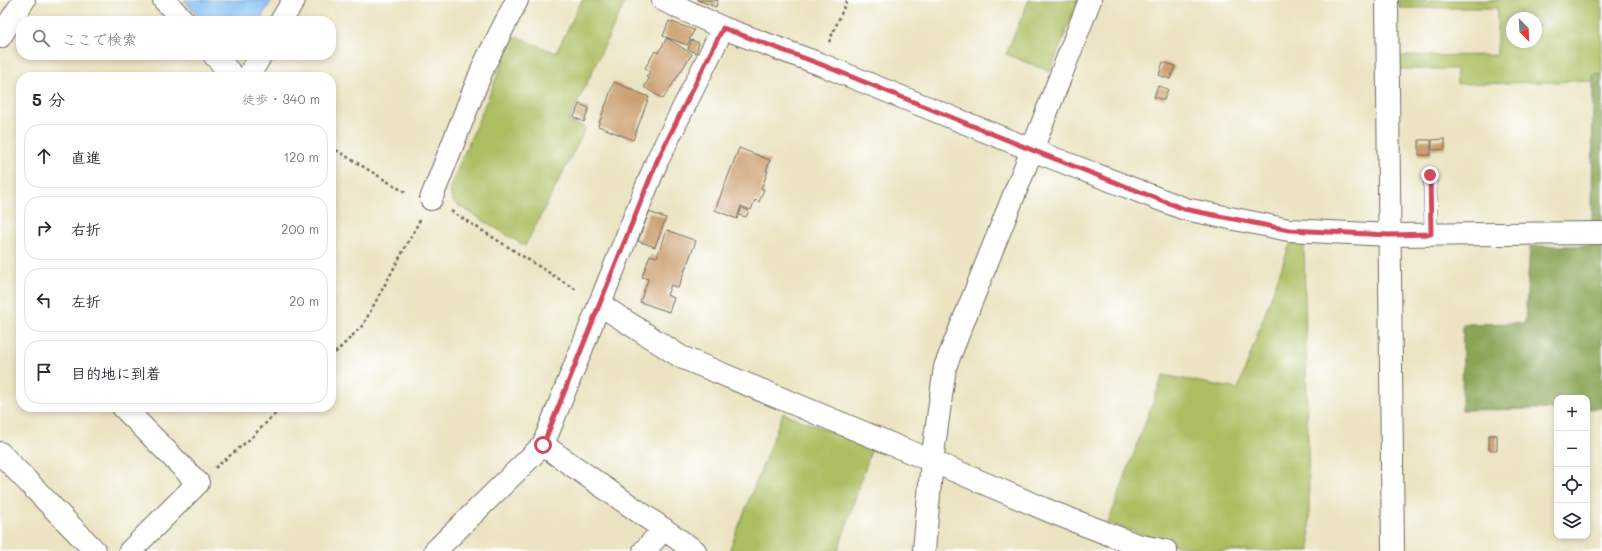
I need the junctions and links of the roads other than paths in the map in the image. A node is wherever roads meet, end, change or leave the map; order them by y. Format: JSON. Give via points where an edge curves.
{"nodes":[{"id":1,"x":24,"y":0,"type":"edge"},
{"id":2,"x":164,"y":0,"type":"edge"},
{"id":3,"x":294,"y":0,"type":"edge"},
{"id":4,"x":517,"y":0,"type":"edge"},
{"id":5,"x":663,"y":0,"type":"edge"},
{"id":6,"x":1090,"y":0,"type":"edge"},
{"id":7,"x":1387,"y":0,"type":"edge"},
{"id":8,"x":179,"y":16,"type":"edge"},
{"id":9,"x":284,"y":16,"type":"edge"},
{"id":10,"x":723,"y":28,"type":"junction"},
{"id":11,"x":0,"y":37,"type":"edge"},
{"id":12,"x":219,"y":60,"type":"edge"},
{"id":13,"x":258,"y":60,"type":"edge"},
{"id":14,"x":229,"y":72,"type":"edge"},
{"id":15,"x":251,"y":72,"type":"edge"},
{"id":16,"x":1032,"y":150,"type":"junction"},
{"id":17,"x":1430,"y":175,"type":"dead end"},
{"id":18,"x":431,"y":199,"type":"road end"},
{"id":19,"x":1602,"y":233,"type":"edge"},
{"id":20,"x":1431,"y":234,"type":"junction"},
{"id":21,"x":1389,"y":235,"type":"junction"},
{"id":22,"x":599,"y":304,"type":"junction"},
{"id":23,"x":127,"y":412,"type":"edge"},
{"id":24,"x":543,"y":445,"type":"junction"},
{"id":25,"x":0,"y":453,"type":"edge"},
{"id":26,"x":932,"y":461,"type":"junction"},
{"id":27,"x":664,"y":529,"type":"junction"},
{"id":28,"x":95,"y":551,"type":"edge"},
{"id":29,"x":130,"y":551,"type":"edge"},
{"id":30,"x":435,"y":551,"type":"edge"},
{"id":31,"x":644,"y":551,"type":"edge"},
{"id":32,"x":695,"y":551,"type":"edge"},
{"id":33,"x":924,"y":551,"type":"edge"},
{"id":34,"x":1166,"y":551,"type":"edge"},
{"id":35,"x":1393,"y":551,"type":"edge"}],
"edges":[{"from":1,"to":11,"type":"street"},
{"from":2,"to":8,"type":"street"},
{"from":3,"to":9,"type":"street"},
{"from":4,"to":18,"type":"street","via":[[484,65]]},
{"from":5,"to":10,"type":"street"},
{"from":6,"to":16,"type":"street"},
{"from":7,"to":21,"type":"street"},
{"from":10,"to":16,"type":"street","via":[[820,64]]},
{"from":10,"to":22,"type":"street","via":[[657,161]]},
{"from":12,"to":14,"type":"street"},
{"from":13,"to":15,"type":"street"},
{"from":16,"to":21,"type":"street","via":[[1184,209],[1289,230]]},
{"from":16,"to":26,"type":"street","via":[[945,367]]},
{"from":17,"to":20,"type":"lane"},
{"from":19,"to":20,"type":"street"},
{"from":20,"to":21,"type":"street"},
{"from":21,"to":35,"type":"street"},
{"from":22,"to":24,"type":"street"},
{"from":22,"to":26,"type":"street","via":[[681,357]]},
{"from":23,"to":29,"type":"street","via":[[198,483]]},
{"from":24,"to":27,"type":"street"},
{"from":24,"to":30,"type":"street"},
{"from":25,"to":28,"type":"street"},
{"from":26,"to":33,"type":"street"},
{"from":26,"to":34,"type":"street","via":[[1054,513],[1137,544]]},
{"from":27,"to":31,"type":"street"},
{"from":27,"to":32,"type":"street"}]}
